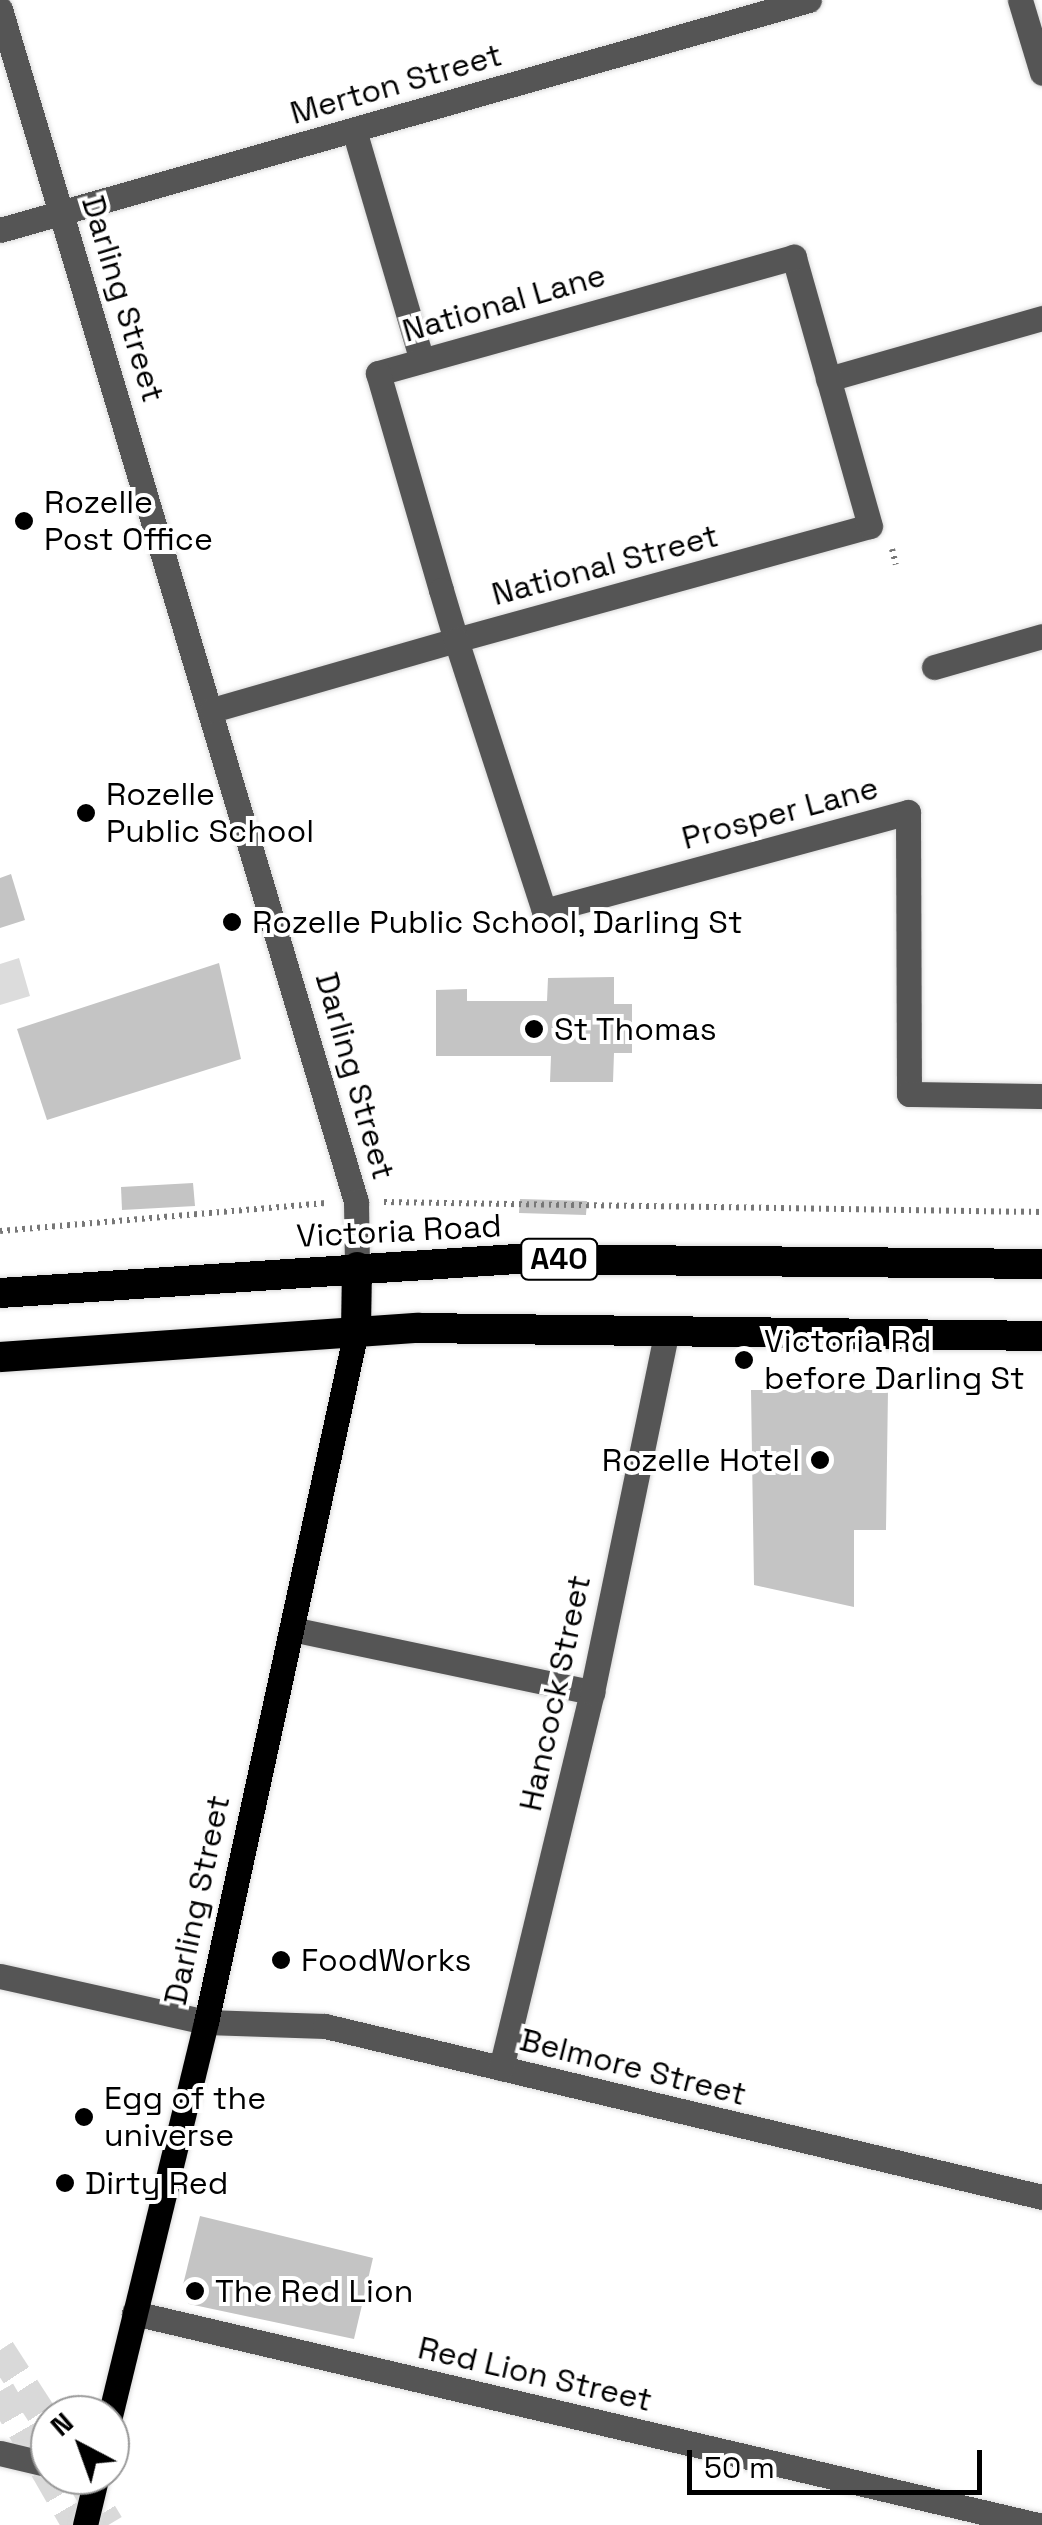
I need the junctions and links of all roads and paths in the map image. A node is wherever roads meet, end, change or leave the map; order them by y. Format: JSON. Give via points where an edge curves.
{"nodes":[{"id":1,"x":810,"y":0,"type":"edge"},
{"id":2,"x":1020,"y":0,"type":"edge"},
{"id":3,"x":0,"y":9,"type":"edge"},
{"id":4,"x":1042,"y":73,"type":"edge"},
{"id":5,"x":354,"y":130,"type":"junction"},
{"id":6,"x":60,"y":213,"type":"junction"},
{"id":7,"x":0,"y":230,"type":"edge"},
{"id":8,"x":1042,"y":318,"type":"edge"},
{"id":9,"x":422,"y":358,"type":"junction"},
{"id":10,"x":828,"y":379,"type":"junction"},
{"id":11,"x":1042,"y":636,"type":"edge"},
{"id":12,"x":456,"y":640,"type":"junction"},
{"id":13,"x":934,"y":667,"type":"dead end"},
{"id":14,"x":212,"y":710,"type":"junction"},
{"id":15,"x":1042,"y":1096,"type":"edge"},
{"id":16,"x":356,"y":1202,"type":"junction"},
{"id":17,"x":1042,"y":1212,"type":"edge"},
{"id":18,"x":0,"y":1231,"type":"edge"},
{"id":19,"x":1042,"y":1264,"type":"edge"},
{"id":20,"x":357,"y":1267,"type":"junction"},
{"id":21,"x":0,"y":1293,"type":"edge"},
{"id":22,"x":667,"y":1330,"type":"junction"},
{"id":23,"x":356,"y":1331,"type":"junction"},
{"id":24,"x":1042,"y":1336,"type":"edge"},
{"id":25,"x":0,"y":1357,"type":"edge"},
{"id":26,"x":292,"y":1629,"type":"junction"},
{"id":27,"x":592,"y":1692,"type":"junction"},
{"id":28,"x":0,"y":1976,"type":"edge"},
{"id":29,"x":206,"y":2022,"type":"junction"},
{"id":30,"x":502,"y":2068,"type":"junction"},
{"id":31,"x":1042,"y":2197,"type":"edge"},
{"id":32,"x":134,"y":2313,"type":"junction"},
{"id":33,"x":115,"y":2395,"type":"edge"},
{"id":34,"x":0,"y":2453,"type":"edge"},
{"id":35,"x":30,"y":2460,"type":"edge"},
{"id":36,"x":91,"y":2495,"type":"edge"},
{"id":37,"x":85,"y":2525,"type":"edge"},
{"id":38,"x":1038,"y":2525,"type":"edge"}],
"edges":[{"from":1,"to":5,"type":"street","name":"Merton Street"},
{"from":2,"to":4,"type":"street"},
{"from":3,"to":6,"type":"street","name":"Darling Street"},
{"from":5,"to":6,"type":"street","name":"Merton Street"},
{"from":5,"to":9,"type":"street"},
{"from":6,"to":7,"type":"street","name":"Merton Street"},
{"from":6,"to":14,"type":"street","name":"Darling Street"},
{"from":8,"to":10,"type":"street"},
{"from":9,"to":10,"type":"street","name":"National Lane","via":[[794,257]]},
{"from":9,"to":12,"type":"street","name":"National Lane","via":[[378,373]]},
{"from":10,"to":12,"type":"street","name":"National Street","via":[[870,526]]},
{"from":11,"to":13,"type":"street"},
{"from":12,"to":14,"type":"street","name":"National Street"},
{"from":12,"to":15,"type":"street","name":"Prosper Lane","via":[[544,911],[908,812],[909,1094]]},
{"from":14,"to":16,"type":"street","name":"Darling Street"},
{"from":16,"to":17,"type":"path"},
{"from":16,"to":18,"type":"path"},
{"from":16,"to":20,"type":"street","name":"Darling Street"},
{"from":19,"to":20,"type":"highway","name":"Victoria Road","number":"A40","via":[[516,1259]]},
{"from":20,"to":21,"type":"highway","name":"Victoria Road","number":"A40"},
{"from":20,"to":23,"type":"highway","name":"Darling Street"},
{"from":22,"to":23,"type":"highway","number":"A40"},
{"from":22,"to":24,"type":"highway","number":"A40"},
{"from":22,"to":27,"type":"street","name":"Hancock Street"},
{"from":23,"to":25,"type":"highway","number":"A40"},
{"from":23,"to":26,"type":"main road","name":"Darling Street"},
{"from":26,"to":27,"type":"street"},
{"from":26,"to":29,"type":"main road","name":"Darling Street"},
{"from":27,"to":30,"type":"street","name":"Hancock Street"},
{"from":28,"to":29,"type":"street","name":"Belmore Street"},
{"from":29,"to":30,"type":"street","name":"Belmore Street","via":[[326,2026]]},
{"from":29,"to":32,"type":"main road","name":"Darling Street"},
{"from":30,"to":31,"type":"street","name":"Belmore Street"},
{"from":32,"to":33,"type":"main road","name":"Darling Street"},
{"from":32,"to":38,"type":"street","name":"Red Lion Street"},
{"from":34,"to":35,"type":"street"},
{"from":36,"to":37,"type":"main road"}]}
